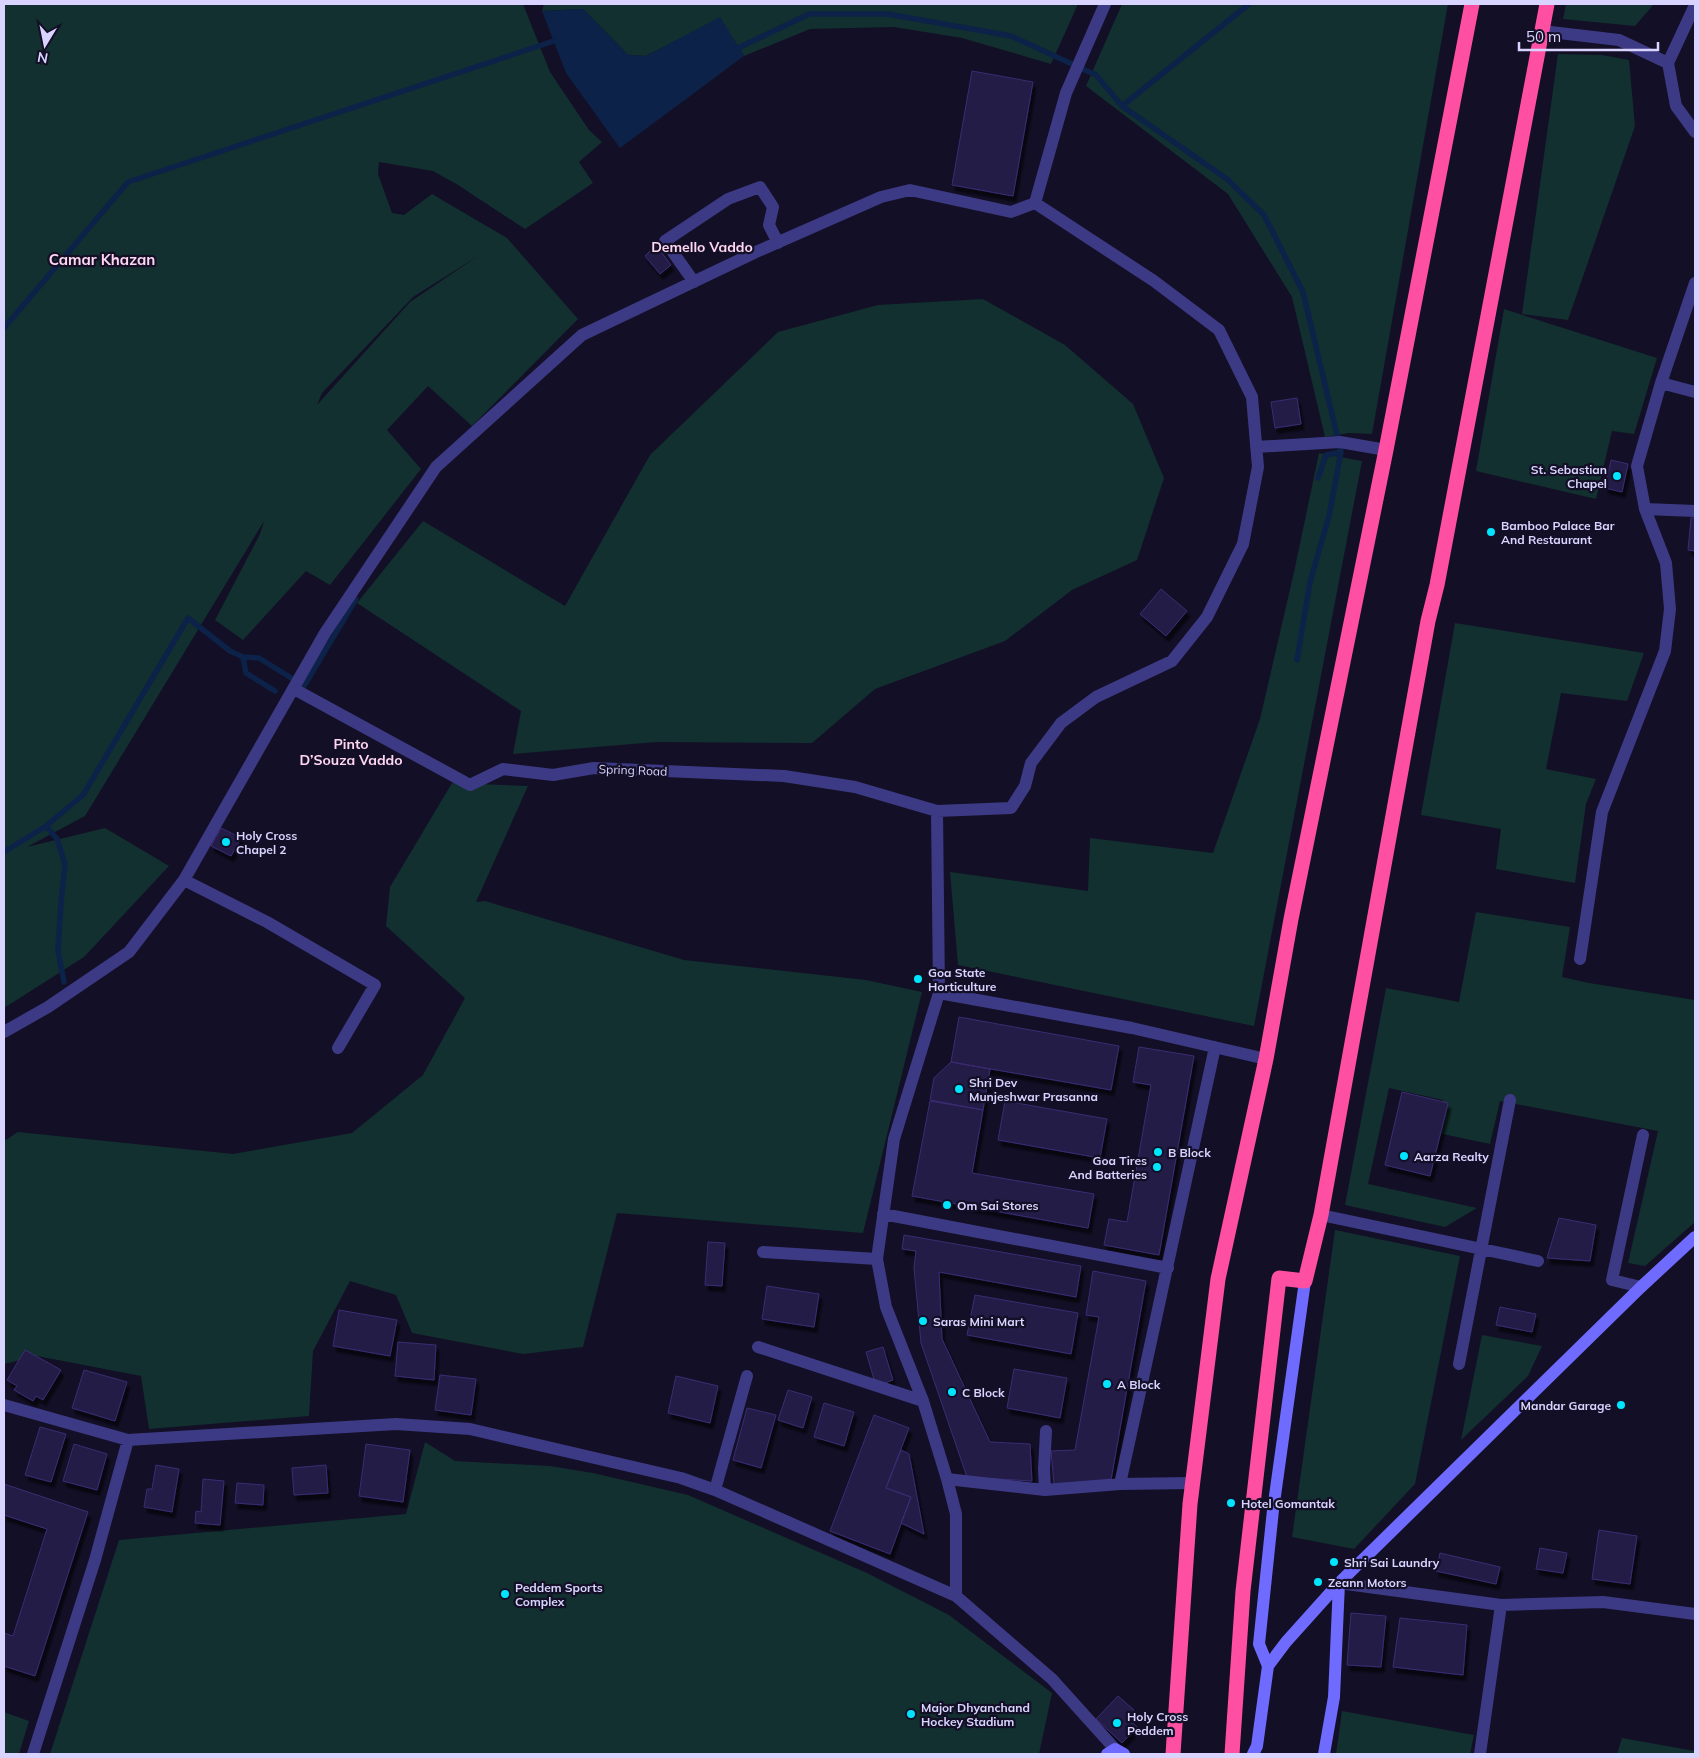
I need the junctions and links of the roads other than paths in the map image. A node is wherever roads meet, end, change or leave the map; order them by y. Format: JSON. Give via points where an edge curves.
{"nodes":[{"id":1,"x":1105,"y":4,"type":"edge"},
{"id":2,"x":1472,"y":4,"type":"edge"},
{"id":3,"x":1547,"y":4,"type":"edge"},
{"id":4,"x":1695,"y":5,"type":"edge"},
{"id":5,"x":1542,"y":31,"type":"junction"},
{"id":6,"x":1668,"y":63,"type":"junction"},
{"id":7,"x":1695,"y":132,"type":"edge"},
{"id":8,"x":1035,"y":203,"type":"junction"},
{"id":9,"x":778,"y":242,"type":"junction"},
{"id":10,"x":694,"y":282,"type":"junction"},
{"id":11,"x":1695,"y":283,"type":"edge"},
{"id":12,"x":1661,"y":383,"type":"junction"},
{"id":13,"x":1695,"y":392,"type":"edge"},
{"id":14,"x":1256,"y":448,"type":"junction"},
{"id":15,"x":1386,"y":450,"type":"junction"},
{"id":16,"x":1645,"y":509,"type":"junction"},
{"id":17,"x":1695,"y":511,"type":"edge"},
{"id":18,"x":292,"y":692,"type":"junction"},
{"id":19,"x":937,"y":811,"type":"junction"},
{"id":20,"x":184,"y":880,"type":"junction"},
{"id":21,"x":1580,"y":959,"type":"dead end"},
{"id":22,"x":939,"y":993,"type":"junction"},
{"id":23,"x":4,"y":1032,"type":"edge"},
{"id":24,"x":1215,"y":1047,"type":"junction"},
{"id":25,"x":338,"y":1048,"type":"dead end"},
{"id":26,"x":1266,"y":1059,"type":"junction"},
{"id":27,"x":1510,"y":1100,"type":"dead end"},
{"id":28,"x":1643,"y":1135,"type":"dead end"},
{"id":29,"x":883,"y":1214,"type":"junction"},
{"id":30,"x":1321,"y":1215,"type":"junction"},
{"id":31,"x":1695,"y":1237,"type":"edge"},
{"id":32,"x":1482,"y":1250,"type":"junction"},
{"id":33,"x":763,"y":1252,"type":"dead end"},
{"id":34,"x":877,"y":1259,"type":"junction"},
{"id":35,"x":1538,"y":1261,"type":"dead end"},
{"id":36,"x":1168,"y":1268,"type":"junction"},
{"id":37,"x":1305,"y":1282,"type":"junction"},
{"id":38,"x":1641,"y":1287,"type":"junction"},
{"id":39,"x":758,"y":1347,"type":"dead end"},
{"id":40,"x":1459,"y":1364,"type":"dead end"},
{"id":41,"x":747,"y":1376,"type":"dead end"},
{"id":42,"x":923,"y":1401,"type":"junction"},
{"id":43,"x":4,"y":1404,"type":"edge"},
{"id":44,"x":1046,"y":1432,"type":"dead end"},
{"id":45,"x":128,"y":1440,"type":"junction"},
{"id":46,"x":948,"y":1479,"type":"junction"},
{"id":47,"x":1192,"y":1483,"type":"junction"},
{"id":48,"x":1120,"y":1484,"type":"junction"},
{"id":49,"x":715,"y":1490,"type":"junction"},
{"id":50,"x":1045,"y":1490,"type":"junction"},
{"id":51,"x":1339,"y":1583,"type":"junction"},
{"id":52,"x":956,"y":1596,"type":"junction"},
{"id":53,"x":1501,"y":1605,"type":"junction"},
{"id":54,"x":1695,"y":1614,"type":"edge"},
{"id":55,"x":1268,"y":1666,"type":"junction"},
{"id":56,"x":1115,"y":1753,"type":"edge"},
{"id":57,"x":33,"y":1754,"type":"edge"},
{"id":58,"x":1173,"y":1754,"type":"edge"},
{"id":59,"x":1232,"y":1754,"type":"edge"},
{"id":60,"x":1253,"y":1754,"type":"edge"},
{"id":61,"x":1324,"y":1754,"type":"edge"},
{"id":62,"x":1480,"y":1754,"type":"edge"}],
"edges":[{"from":1,"to":8,"type":"street","via":[[1066,93]]},
{"from":2,"to":15,"type":"highway"},
{"from":3,"to":5,"type":"highway"},
{"from":4,"to":6,"type":"street"},
{"from":5,"to":6,"type":"street","via":[[1619,40]]},
{"from":5,"to":30,"type":"highway","via":[[1428,621]]},
{"from":6,"to":7,"type":"street","via":[[1676,106]]},
{"from":8,"to":9,"type":"street","via":[[1011,212],[910,190],[881,197]]},
{"from":8,"to":14,"type":"street","via":[[1154,281],[1219,330],[1252,397]]},
{"from":9,"to":10,"type":"street"},
{"from":9,"to":10,"type":"street","via":[[769,225],[773,207],[760,187],[728,198],[665,241]]},
{"from":10,"to":18,"type":"street","via":[[582,335],[436,467],[325,633]]},
{"from":11,"to":12,"type":"street"},
{"from":12,"to":13,"type":"street"},
{"from":12,"to":16,"type":"street","via":[[1637,466]]},
{"from":14,"to":15,"type":"street","via":[[1340,442]]},
{"from":14,"to":19,"type":"street","via":[[1258,467],[1243,544],[1207,617],[1172,660],[1096,697],[1060,723],[1031,763],[1025,786],[1012,808]]},
{"from":15,"to":26,"type":"highway","via":[[1291,919]]},
{"from":16,"to":17,"type":"street"},
{"from":16,"to":21,"type":"street","via":[[1666,563],[1670,610],[1665,651],[1602,812]]},
{"from":18,"to":19,"type":"street","name":"Spring Road","via":[[470,785],[503,769],[553,775],[594,768],[784,776],[855,787]]},
{"from":18,"to":20,"type":"street"},
{"from":19,"to":22,"type":"street"},
{"from":20,"to":23,"type":"street","via":[[129,952],[48,1007]]},
{"from":20,"to":25,"type":"street","via":[[266,922],[375,985]]},
{"from":22,"to":24,"type":"street","via":[[1132,1028]]},
{"from":22,"to":29,"type":"street","via":[[894,1139]]},
{"from":24,"to":26,"type":"street"},
{"from":24,"to":36,"type":"street"},
{"from":26,"to":47,"type":"highway","via":[[1218,1279]]},
{"from":27,"to":32,"type":"street"},
{"from":28,"to":38,"type":"street","via":[[1612,1280]]},
{"from":29,"to":34,"type":"street"},
{"from":29,"to":36,"type":"street"},
{"from":30,"to":32,"type":"street"},
{"from":30,"to":37,"type":"highway"},
{"from":31,"to":38,"type":"main road"},
{"from":32,"to":35,"type":"street"},
{"from":32,"to":40,"type":"street"},
{"from":33,"to":34,"type":"street"},
{"from":34,"to":42,"type":"street","via":[[886,1307]]},
{"from":36,"to":48,"type":"street"},
{"from":37,"to":55,"type":"main road","via":[[1273,1510],[1259,1644]]},
{"from":37,"to":59,"type":"highway","via":[[1279,1278],[1243,1591]]},
{"from":38,"to":51,"type":"main road"},
{"from":39,"to":42,"type":"street"},
{"from":41,"to":49,"type":"street"},
{"from":42,"to":46,"type":"street"},
{"from":43,"to":45,"type":"street"},
{"from":44,"to":50,"type":"street"},
{"from":45,"to":49,"type":"street","via":[[396,1424],[470,1429],[680,1478]]},
{"from":45,"to":57,"type":"street","via":[[95,1560]]},
{"from":46,"to":50,"type":"street"},
{"from":46,"to":52,"type":"street","via":[[956,1514]]},
{"from":47,"to":48,"type":"street"},
{"from":47,"to":58,"type":"highway"},
{"from":48,"to":50,"type":"street"},
{"from":49,"to":52,"type":"street"},
{"from":51,"to":53,"type":"street"},
{"from":51,"to":55,"type":"main road"},
{"from":51,"to":61,"type":"main road","via":[[1334,1697]]},
{"from":52,"to":56,"type":"street","via":[[1052,1679]]},
{"from":53,"to":54,"type":"street","via":[[1603,1602]]},
{"from":53,"to":62,"type":"street"},
{"from":55,"to":60,"type":"main road","via":[[1257,1746]]}]}
